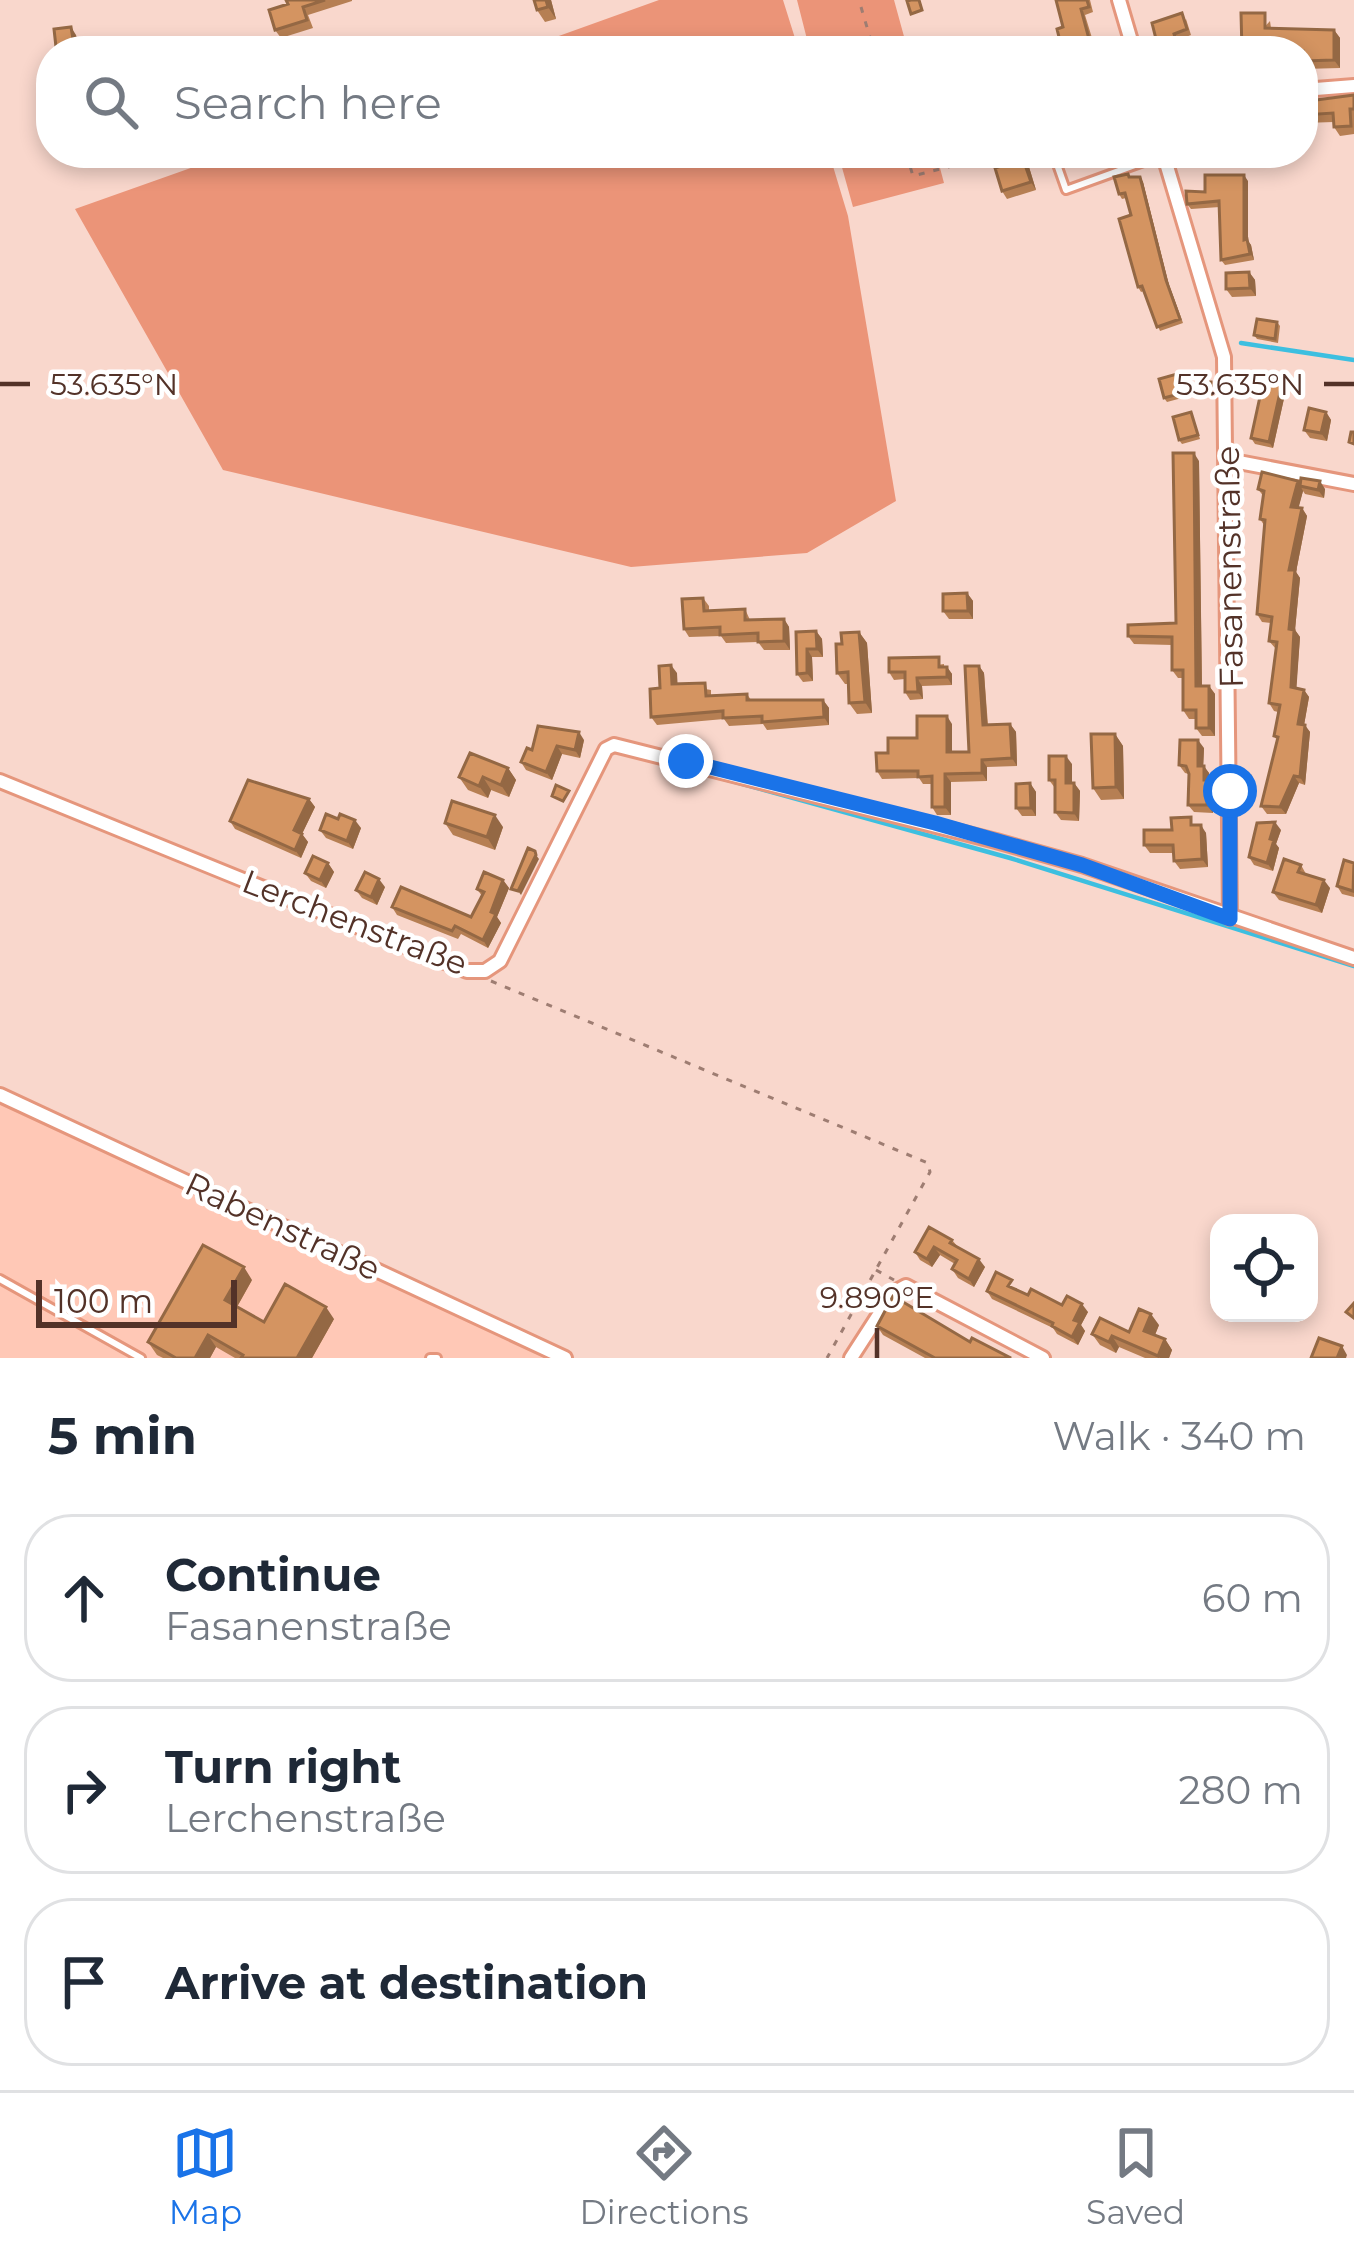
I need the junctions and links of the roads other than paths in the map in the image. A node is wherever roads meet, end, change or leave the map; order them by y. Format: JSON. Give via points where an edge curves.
{"nodes":[{"id":1,"x":1119,"y":0,"type":"edge"},
{"id":2,"x":1129,"y":36,"type":"edge"},
{"id":3,"x":1354,"y":86,"type":"edge"},
{"id":4,"x":1318,"y":89,"type":"edge"},
{"id":5,"x":1058,"y":168,"type":"edge"},
{"id":6,"x":1126,"y":168,"type":"edge"},
{"id":7,"x":1168,"y":168,"type":"edge"},
{"id":8,"x":1228,"y":460,"type":"junction"},
{"id":9,"x":1354,"y":484,"type":"edge"},
{"id":10,"x":0,"y":781,"type":"edge"},
{"id":11,"x":1230,"y":919,"type":"junction"},
{"id":12,"x":1354,"y":958,"type":"edge"},
{"id":13,"x":0,"y":1095,"type":"edge"},
{"id":14,"x":0,"y":1279,"type":"edge"},
{"id":15,"x":141,"y":1358,"type":"edge"},
{"id":16,"x":565,"y":1358,"type":"edge"},
{"id":17,"x":851,"y":1358,"type":"edge"},
{"id":18,"x":1043,"y":1358,"type":"edge"}],
"edges":[{"from":1,"to":2,"type":"street"},
{"from":3,"to":4,"type":"street"},
{"from":5,"to":6,"type":"lane","via":[[1066,190]]},
{"from":7,"to":8,"type":"street","name":"Fasanenstraße","via":[[1225,357]]},
{"from":8,"to":9,"type":"street"},
{"from":8,"to":11,"type":"street","name":"Fasanenstraße"},
{"from":10,"to":11,"type":"street","name":"Lerchenstraße","via":[[467,971],[500,961],[614,745],[935,823]]},
{"from":11,"to":12,"type":"street","name":"Lerchenstraße"},
{"from":13,"to":16,"type":"street","name":"Rabenstraße"},
{"from":14,"to":15,"type":"lane"},
{"from":17,"to":18,"type":"street","via":[[893,1293],[906,1286]]}]}
